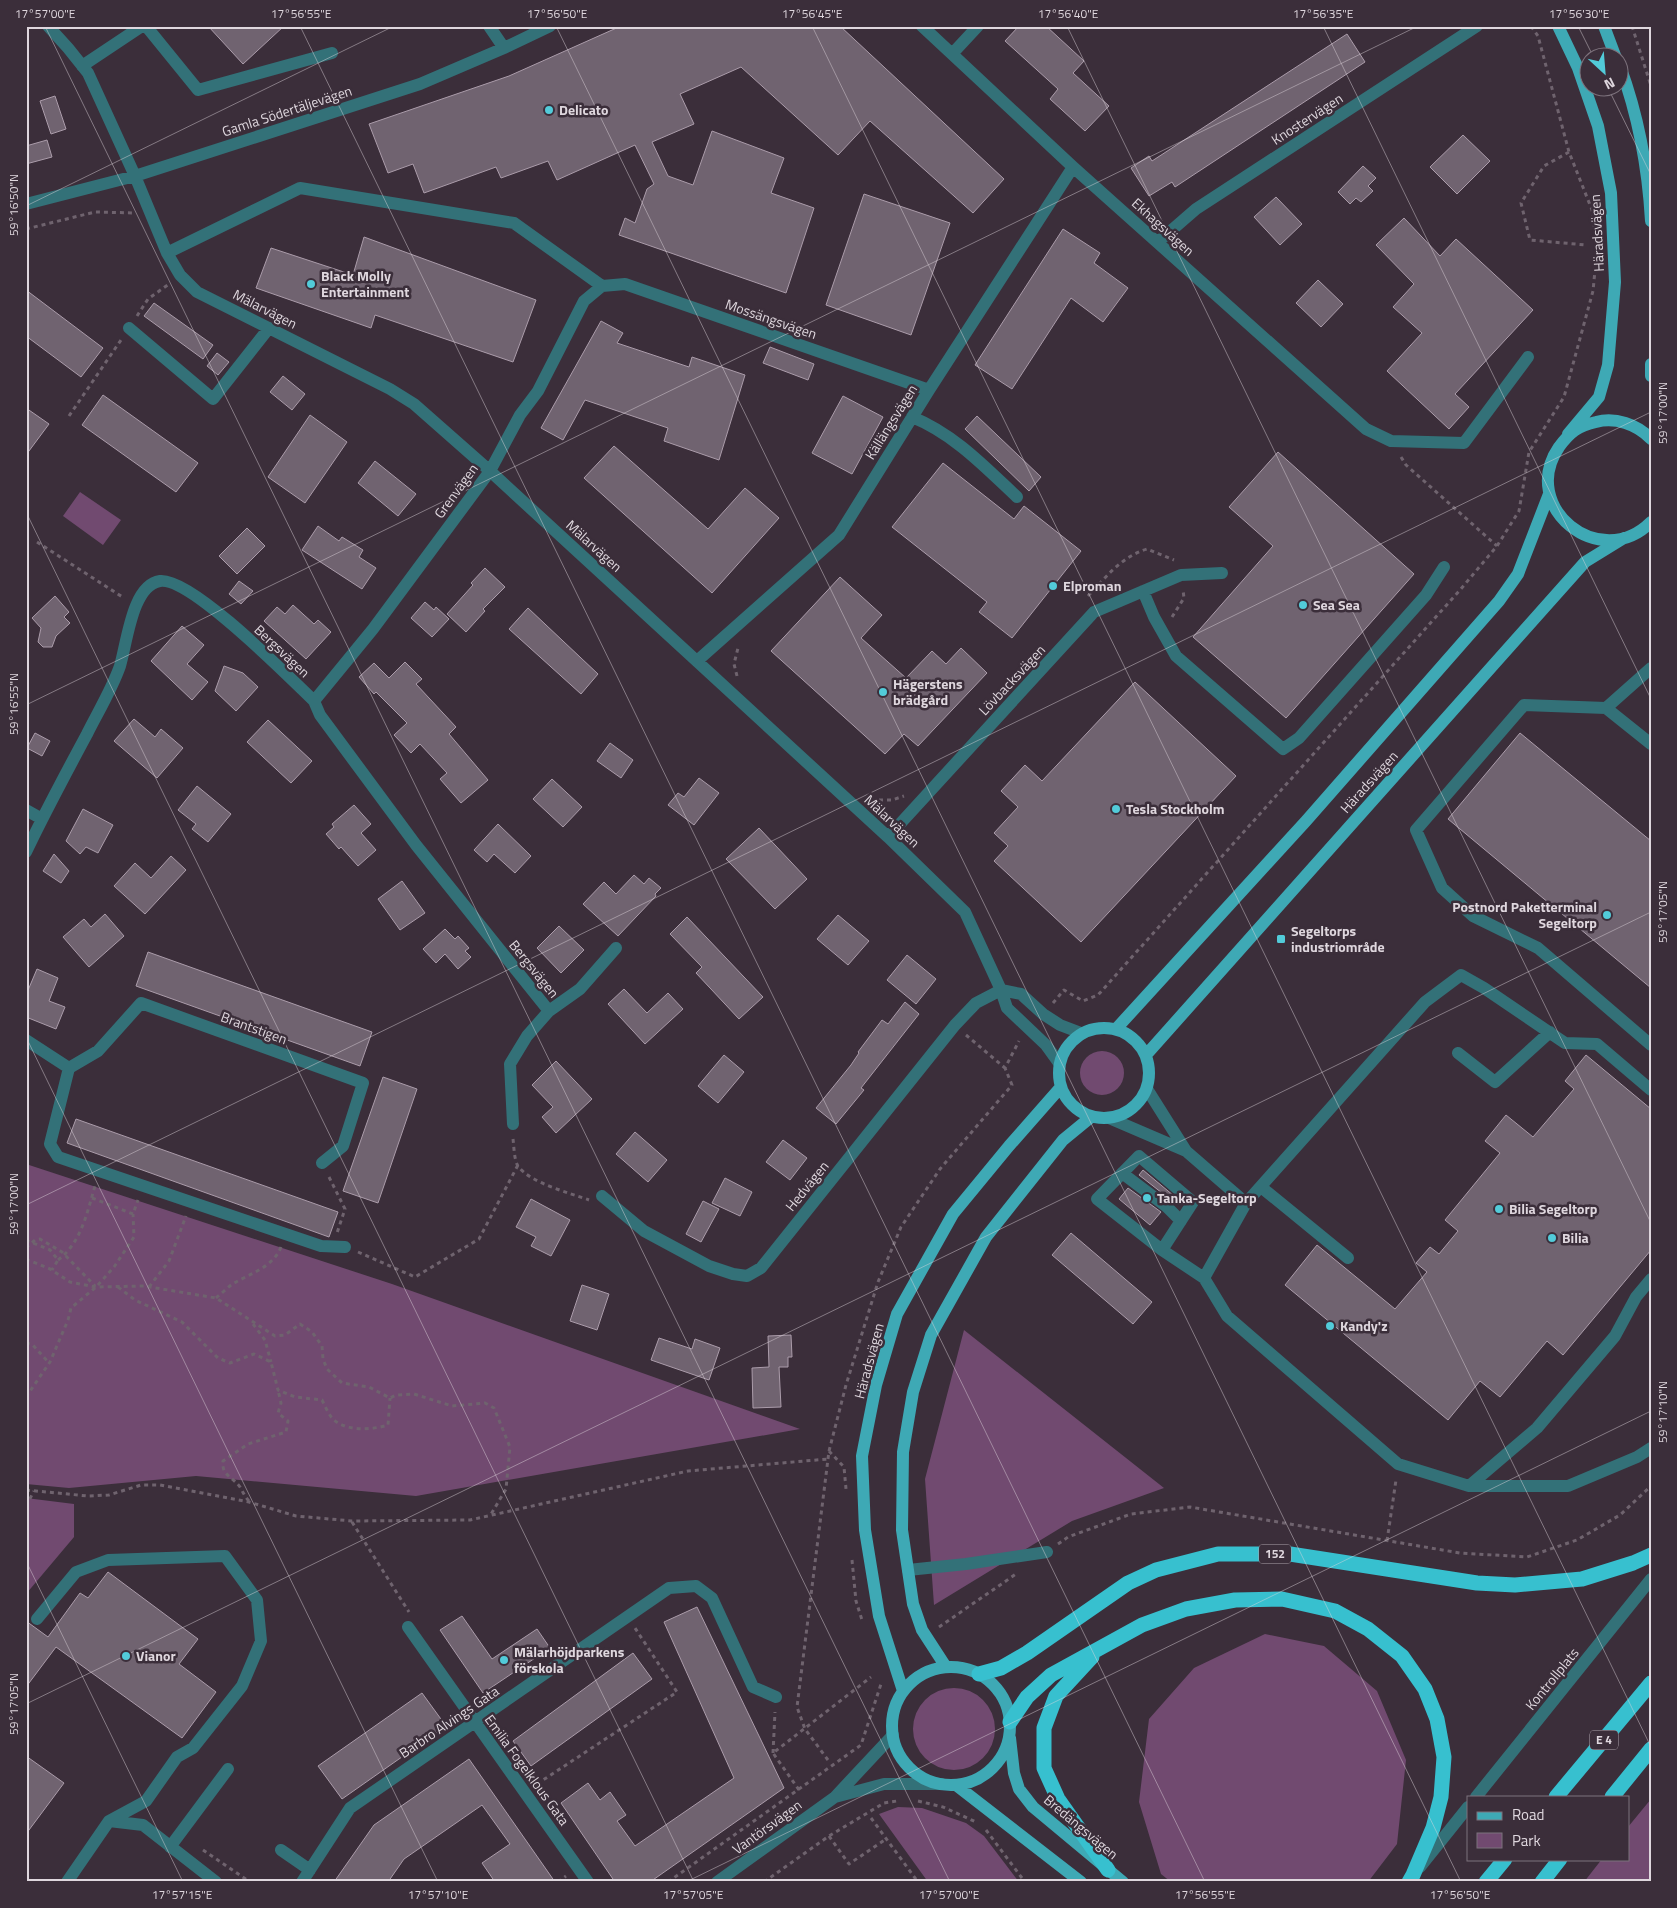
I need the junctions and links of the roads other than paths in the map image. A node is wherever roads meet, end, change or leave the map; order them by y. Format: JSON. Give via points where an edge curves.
{"nodes":[{"id":1,"x":144,"y":26,"type":"edge"},
{"id":2,"x":489,"y":26,"type":"edge"},
{"id":3,"x":550,"y":26,"type":"edge"},
{"id":4,"x":922,"y":26,"type":"edge"},
{"id":5,"x":978,"y":26,"type":"edge"},
{"id":6,"x":1477,"y":26,"type":"edge"},
{"id":7,"x":1558,"y":26,"type":"edge"},
{"id":8,"x":1604,"y":26,"type":"edge"},
{"id":9,"x":53,"y":28,"type":"edge"},
{"id":10,"x":504,"y":48,"type":"junction"},
{"id":11,"x":1612,"y":48,"type":"edge"},
{"id":12,"x":332,"y":53,"type":"dead end"},
{"id":13,"x":952,"y":54,"type":"junction"},
{"id":14,"x":82,"y":66,"type":"junction"},
{"id":15,"x":1630,"y":97,"type":"edge"},
{"id":16,"x":1073,"y":167,"type":"junction"},
{"id":17,"x":136,"y":176,"type":"junction"},
{"id":18,"x":26,"y":204,"type":"edge"},
{"id":19,"x":1651,"y":220,"type":"edge"},
{"id":20,"x":1158,"y":242,"type":"junction"},
{"id":21,"x":167,"y":252,"type":"junction"},
{"id":22,"x":602,"y":286,"type":"junction"},
{"id":23,"x":129,"y":328,"type":"road end"},
{"id":24,"x":269,"y":328,"type":"junction"},
{"id":25,"x":1528,"y":357,"type":"dead end"},
{"id":26,"x":1651,"y":364,"type":"edge"},
{"id":27,"x":1651,"y":376,"type":"edge"},
{"id":28,"x":929,"y":390,"type":"junction"},
{"id":29,"x":912,"y":417,"type":"junction"},
{"id":30,"x":1568,"y":434,"type":"junction"},
{"id":31,"x":1651,"y":439,"type":"edge"},
{"id":32,"x":490,"y":471,"type":"junction"},
{"id":33,"x":1549,"y":494,"type":"junction"},
{"id":34,"x":1017,"y":497,"type":"dead end"},
{"id":35,"x":1648,"y":525,"type":"edge"},
{"id":36,"x":1624,"y":538,"type":"junction"},
{"id":37,"x":1444,"y":567,"type":"dead end"},
{"id":38,"x":1222,"y":573,"type":"dead end"},
{"id":39,"x":1144,"y":591,"type":"junction"},
{"id":40,"x":697,"y":661,"type":"junction"},
{"id":41,"x":1651,"y":668,"type":"edge"},
{"id":42,"x":314,"y":701,"type":"junction"},
{"id":43,"x":1606,"y":708,"type":"junction"},
{"id":44,"x":1651,"y":744,"type":"edge"},
{"id":45,"x":26,"y":810,"type":"edge"},
{"id":46,"x":42,"y":819,"type":"junction"},
{"id":47,"x":888,"y":837,"type":"junction"},
{"id":48,"x":26,"y":852,"type":"edge"},
{"id":49,"x":616,"y":948,"type":"dead end"},
{"id":50,"x":1001,"y":990,"type":"junction"},
{"id":51,"x":549,"y":1011,"type":"junction"},
{"id":52,"x":1116,"y":1029,"type":"junction"},
{"id":53,"x":1550,"y":1032,"type":"junction"},
{"id":54,"x":1081,"y":1033,"type":"junction"},
{"id":55,"x":26,"y":1040,"type":"edge"},
{"id":56,"x":1651,"y":1045,"type":"edge"},
{"id":57,"x":1458,"y":1053,"type":"dead end"},
{"id":58,"x":1146,"y":1056,"type":"junction"},
{"id":59,"x":1059,"y":1063,"type":"junction"},
{"id":60,"x":69,"y":1068,"type":"junction"},
{"id":61,"x":1060,"y":1088,"type":"junction"},
{"id":62,"x":1147,"y":1089,"type":"junction"},
{"id":63,"x":1651,"y":1090,"type":"edge"},
{"id":64,"x":1091,"y":1117,"type":"junction"},
{"id":65,"x":1109,"y":1118,"type":"junction"},
{"id":66,"x":513,"y":1124,"type":"road end"},
{"id":67,"x":1186,"y":1151,"type":"junction"},
{"id":68,"x":322,"y":1162,"type":"road end"},
{"id":69,"x":1122,"y":1173,"type":"junction"},
{"id":70,"x":1261,"y":1186,"type":"junction"},
{"id":71,"x":602,"y":1196,"type":"road end"},
{"id":72,"x":1246,"y":1203,"type":"junction"},
{"id":73,"x":1181,"y":1221,"type":"junction"},
{"id":74,"x":339,"y":1247,"type":"road end"},
{"id":75,"x":1162,"y":1250,"type":"junction"},
{"id":76,"x":1348,"y":1258,"type":"dead end"},
{"id":77,"x":1204,"y":1278,"type":"junction"},
{"id":78,"x":1651,"y":1279,"type":"edge"},
{"id":79,"x":1651,"y":1448,"type":"edge"},
{"id":80,"x":1469,"y":1486,"type":"junction"},
{"id":81,"x":1047,"y":1552,"type":"dead end"},
{"id":82,"x":1651,"y":1554,"type":"edge"},
{"id":83,"x":908,"y":1570,"type":"junction"},
{"id":84,"x":1651,"y":1580,"type":"edge"},
{"id":85,"x":37,"y":1619,"type":"dead end"},
{"id":86,"x":408,"y":1627,"type":"road end"},
{"id":87,"x":1103,"y":1645,"type":"junction"},
{"id":88,"x":946,"y":1667,"type":"junction"},
{"id":89,"x":979,"y":1674,"type":"junction"},
{"id":90,"x":1651,"y":1683,"type":"edge"},
{"id":91,"x":903,"y":1691,"type":"junction"},
{"id":92,"x":776,"y":1697,"type":"road end"},
{"id":93,"x":474,"y":1723,"type":"junction"},
{"id":94,"x":1010,"y":1729,"type":"junction"},
{"id":95,"x":892,"y":1735,"type":"junction"},
{"id":96,"x":1651,"y":1749,"type":"edge"},
{"id":97,"x":228,"y":1769,"type":"dead end"},
{"id":98,"x":941,"y":1784,"type":"junction"},
{"id":99,"x":956,"y":1785,"type":"junction"},
{"id":100,"x":1477,"y":1796,"type":"edge"},
{"id":101,"x":1557,"y":1796,"type":"edge"},
{"id":102,"x":1613,"y":1796,"type":"edge"},
{"id":103,"x":835,"y":1797,"type":"junction"},
{"id":104,"x":1467,"y":1808,"type":"edge"},
{"id":105,"x":109,"y":1821,"type":"junction"},
{"id":106,"x":170,"y":1847,"type":"junction"},
{"id":107,"x":281,"y":1850,"type":"dead end"},
{"id":108,"x":1503,"y":1860,"type":"edge"},
{"id":109,"x":1559,"y":1860,"type":"edge"},
{"id":110,"x":310,"y":1870,"type":"junction"},
{"id":111,"x":1108,"y":1870,"type":"junction"},
{"id":112,"x":1411,"y":1879,"type":"edge"},
{"id":113,"x":67,"y":1882,"type":"edge"},
{"id":114,"x":216,"y":1882,"type":"edge"},
{"id":115,"x":302,"y":1882,"type":"edge"},
{"id":116,"x":588,"y":1882,"type":"edge"},
{"id":117,"x":717,"y":1882,"type":"edge"},
{"id":118,"x":1081,"y":1882,"type":"edge"},
{"id":119,"x":1123,"y":1882,"type":"edge"},
{"id":120,"x":1486,"y":1882,"type":"edge"},
{"id":121,"x":1542,"y":1882,"type":"edge"}],
"edges":[{"from":1,"to":12,"type":"street","via":[[198,90]]},
{"from":1,"to":14,"type":"street"},
{"from":2,"to":10,"type":"street"},
{"from":3,"to":10,"type":"street","name":"Gamla Södertäljevägen"},
{"from":4,"to":13,"type":"street","name":"Ekhagsvägen"},
{"from":5,"to":13,"type":"street"},
{"from":6,"to":20,"type":"street","name":"Knostervägen","via":[[1196,208]]},
{"from":7,"to":30,"type":"main road","name":"Häradsvägen","via":[[1578,68],[1598,126],[1611,193],[1615,282],[1608,365],[1599,397]]},
{"from":8,"to":11,"type":"main road"},
{"from":9,"to":14,"type":"street","name":"Mälarvägen"},
{"from":10,"to":17,"type":"street","name":"Gamla Södertäljevägen","via":[[420,84]]},
{"from":13,"to":16,"type":"street","name":"Ekhagsvägen"},
{"from":14,"to":17,"type":"street","name":"Mälarvägen","via":[[102,100]]},
{"from":15,"to":19,"type":"main road","via":[[1642,145]]},
{"from":16,"to":20,"type":"street","name":"Ekhagsvägen"},
{"from":16,"to":28,"type":"street","name":"Källängsvägen"},
{"from":17,"to":18,"type":"street","name":"Gamla Södertäljevägen"},
{"from":17,"to":21,"type":"street","name":"Mälarvägen"},
{"from":20,"to":25,"type":"street","name":"Ekhagsvägen","via":[[1366,429],[1391,440],[1464,443]]},
{"from":21,"to":22,"type":"street","via":[[300,188],[514,223]]},
{"from":21,"to":24,"type":"street","name":"Mälarvägen","via":[[180,276],[197,292]]},
{"from":22,"to":28,"type":"street","name":"Mossängsvägen","via":[[625,284]]},
{"from":22,"to":32,"type":"street","name":"Grenvägen","via":[[584,301],[538,391],[520,416]]},
{"from":23,"to":24,"type":"street","via":[[213,399]]},
{"from":24,"to":32,"type":"street","name":"Mälarvägen","via":[[414,404]]},
{"from":26,"to":27,"type":"main road"},
{"from":28,"to":29,"type":"street","name":"Källängsvägen"},
{"from":29,"to":34,"type":"street","via":[[956,441]]},
{"from":29,"to":40,"type":"street","name":"Källängsvägen","via":[[839,535]]},
{"from":30,"to":31,"type":"main road","via":[[1583,424],[1605,420],[1625,422]]},
{"from":30,"to":33,"type":"main road","name":"Häradsvägen","via":[[1554,454],[1548,473]]},
{"from":32,"to":40,"type":"street","name":"Mälarvägen"},
{"from":32,"to":42,"type":"street","name":"Grenvägen","via":[[373,630]]},
{"from":33,"to":36,"type":"main road","via":[[1558,514],[1586,537],[1603,540]]},
{"from":33,"to":52,"type":"main road","name":"Häradsvägen","via":[[1518,574],[1499,602],[1306,821]]},
{"from":35,"to":36,"type":"main road","name":"Häradsvägen"},
{"from":36,"to":58,"type":"main road","name":"Häradsvägen","via":[[1585,562]]},
{"from":37,"to":39,"type":"street","via":[[1420,602],[1299,738],[1283,749],[1176,656]]},
{"from":38,"to":39,"type":"street","name":"Lövbacksvägen","via":[[1181,575]]},
{"from":39,"to":47,"type":"street","name":"Lövbacksvägen","via":[[1094,612]]},
{"from":40,"to":47,"type":"street","name":"Mälarvägen"},
{"from":41,"to":43,"type":"street"},
{"from":42,"to":46,"type":"street","name":"Bergsvägen","via":[[245,636],[195,595],[175,583],[161,581],[151,584],[135,605],[120,667]]},
{"from":42,"to":51,"type":"street","name":"Bergsvägen","via":[[320,715],[416,845]]},
{"from":43,"to":44,"type":"street"},
{"from":43,"to":56,"type":"street","via":[[1524,704],[1416,830],[1442,888],[1473,916],[1538,948]]},
{"from":45,"to":46,"type":"street"},
{"from":46,"to":48,"type":"street","name":"Bergsvägen"},
{"from":47,"to":50,"type":"street","name":"Mälarvägen","via":[[965,912]]},
{"from":49,"to":51,"type":"street","name":"Bergsvägen","via":[[580,989]]},
{"from":50,"to":54,"type":"street","via":[[1021,994],[1043,1014]]},
{"from":50,"to":59,"type":"street","name":"Mälarvägen","via":[[1008,1008],[1046,1045]]},
{"from":50,"to":71,"type":"street","name":"Hedvägen","via":[[976,1003],[955,1025],[761,1268],[747,1276],[709,1266],[644,1231]]},
{"from":51,"to":66,"type":"street","name":"Bergsvägen","via":[[527,1036],[510,1064]]},
{"from":52,"to":54,"type":"main road","via":[[1101,1028]]},
{"from":52,"to":58,"type":"main road","via":[[1136,1041]]},
{"from":53,"to":57,"type":"street","via":[[1495,1082]]},
{"from":53,"to":63,"type":"street","via":[[1566,1043],[1597,1044]]},
{"from":53,"to":70,"type":"street","via":[[1461,975],[1425,1002]]},
{"from":54,"to":59,"type":"main road","via":[[1071,1042]]},
{"from":55,"to":60,"type":"street"},
{"from":58,"to":62,"type":"main road","via":[[1150,1072]]},
{"from":59,"to":61,"type":"main road"},
{"from":60,"to":68,"type":"street","name":"Brantstigen","via":[[98,1051],[140,1003],[363,1083],[342,1146]]},
{"from":60,"to":74,"type":"street","via":[[50,1144],[58,1157],[322,1246]]},
{"from":61,"to":64,"type":"main road","via":[[1074,1108]]},
{"from":61,"to":91,"type":"main road","name":"Häradsvägen","via":[[953,1214],[897,1314],[876,1385],[862,1456],[865,1530],[879,1616]]},
{"from":62,"to":65,"type":"main road","via":[[1134,1108]]},
{"from":62,"to":67,"type":"street"},
{"from":64,"to":65,"type":"main road"},
{"from":64,"to":83,"type":"main road","via":[[1063,1140],[986,1236],[931,1335],[913,1392],[902,1452],[902,1530]]},
{"from":65,"to":67,"type":"street"},
{"from":67,"to":72,"type":"street"},
{"from":69,"to":73,"type":"street"},
{"from":69,"to":73,"type":"street","via":[[1139,1156],[1193,1202]]},
{"from":69,"to":75,"type":"street","via":[[1097,1199]]},
{"from":70,"to":72,"type":"street"},
{"from":70,"to":76,"type":"street"},
{"from":72,"to":77,"type":"street"},
{"from":73,"to":75,"type":"street"},
{"from":75,"to":77,"type":"street"},
{"from":77,"to":80,"type":"street","via":[[1227,1316],[1398,1464]]},
{"from":78,"to":80,"type":"street","via":[[1636,1297],[1615,1336],[1536,1428]]},
{"from":79,"to":80,"type":"street","via":[[1568,1486]]},
{"from":81,"to":83,"type":"street"},
{"from":82,"to":89,"type":"highway","number":"152","via":[[1582,1580],[1515,1585],[1477,1583],[1290,1554],[1218,1554],[1156,1570],[1128,1583],[1027,1653],[1001,1668]]},
{"from":83,"to":88,"type":"main road","via":[[913,1604],[922,1630]]},
{"from":84,"to":100,"type":"street","name":"Kontrollplats"},
{"from":85,"to":105,"type":"street","via":[[76,1572],[108,1560],[225,1556],[257,1600],[261,1642],[242,1686],[193,1748],[177,1757],[146,1801]]},
{"from":86,"to":93,"type":"street","name":"Emilia Fogelklous Gata"},
{"from":87,"to":94,"type":"highway","via":[[1051,1675],[1027,1697]]},
{"from":87,"to":111,"type":"highway","via":[[1056,1696],[1044,1728],[1044,1768],[1058,1800]]},
{"from":87,"to":112,"type":"highway","via":[[1142,1625],[1186,1609],[1235,1600],[1282,1600],[1334,1610],[1368,1629],[1402,1656],[1425,1689],[1437,1719],[1444,1757],[1441,1797],[1433,1828]]},
{"from":88,"to":89,"type":"main road","via":[[961,1667]]},
{"from":88,"to":91,"type":"main road","via":[[925,1672]]},
{"from":89,"to":94,"type":"main road","via":[[991,1681],[1007,1706]]},
{"from":90,"to":101,"type":"highway","number":"E 4"},
{"from":91,"to":95,"type":"main road","via":[[893,1714]]},
{"from":92,"to":93,"type":"street","name":"Barbro Alvings Gata","via":[[753,1687],[712,1598],[696,1586],[669,1588]]},
{"from":93,"to":110,"type":"street","name":"Barbro Alvings Gata","via":[[350,1808]]},
{"from":93,"to":116,"type":"street","name":"Emilia Fogelklous Gata"},
{"from":94,"to":99,"type":"main road","via":[[1000,1759],[984,1775]]},
{"from":94,"to":111,"type":"main road","name":"Bredängsvägen","via":[[1014,1773],[1032,1807]]},
{"from":95,"to":98,"type":"main road","via":[[900,1756],[918,1775]]},
{"from":95,"to":103,"type":"street","name":"Vantörsvägen"},
{"from":96,"to":102,"type":"highway"},
{"from":97,"to":106,"type":"street"},
{"from":98,"to":99,"type":"main road"},
{"from":98,"to":103,"type":"street","name":"Vantörsvägen","via":[[884,1784]]},
{"from":99,"to":118,"type":"main road"},
{"from":103,"to":117,"type":"street","name":"Vantörsvägen"},
{"from":104,"to":112,"type":"street"},
{"from":105,"to":106,"type":"street","via":[[143,1825]]},
{"from":105,"to":113,"type":"street"},
{"from":106,"to":114,"type":"street"},
{"from":107,"to":110,"type":"street"},
{"from":108,"to":120,"type":"highway"},
{"from":109,"to":121,"type":"highway"},
{"from":110,"to":115,"type":"street","name":"Barbro Alvings Gata"},
{"from":111,"to":119,"type":"main road","name":"Bredängsvägen"}]}
